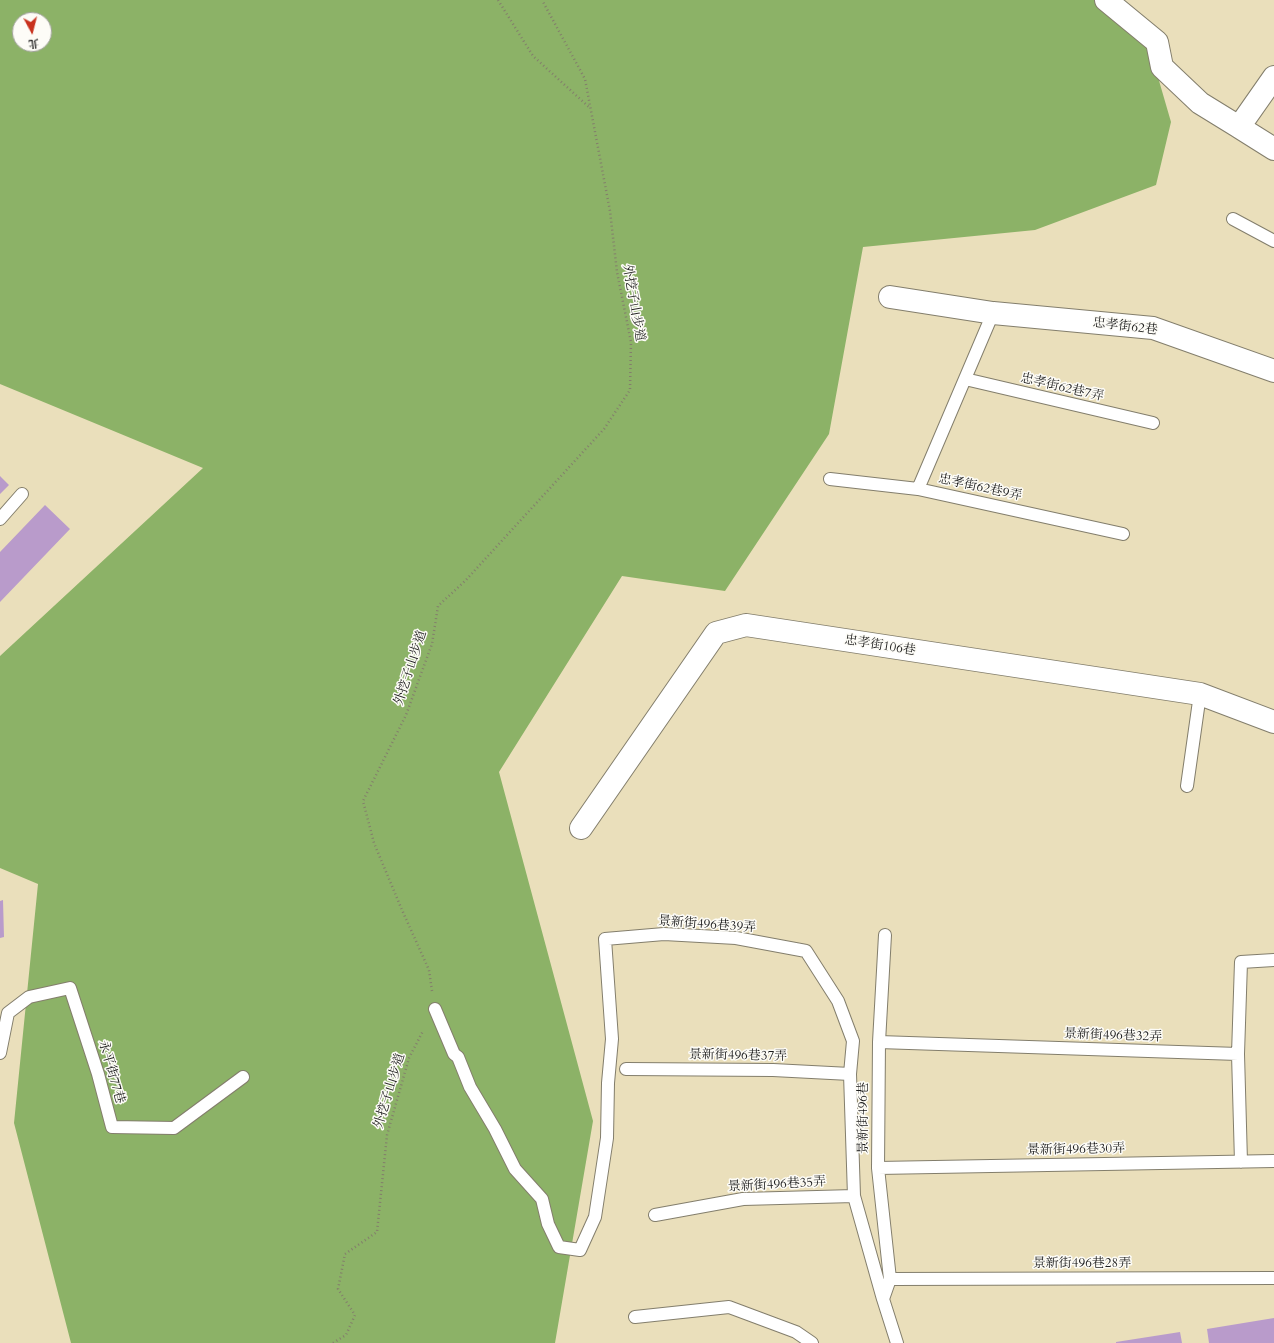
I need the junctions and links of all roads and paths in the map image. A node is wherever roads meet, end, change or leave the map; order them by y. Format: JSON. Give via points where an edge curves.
{"nodes":[{"id":1,"x":498,"y":0,"type":"edge"},
{"id":2,"x":542,"y":0,"type":"edge"},
{"id":3,"x":1106,"y":0,"type":"edge"},
{"id":4,"x":1274,"y":77,"type":"edge"},
{"id":5,"x":591,"y":108,"type":"junction"},
{"id":6,"x":1239,"y":127,"type":"junction"},
{"id":7,"x":1274,"y":149,"type":"edge"},
{"id":8,"x":1233,"y":220,"type":"dead end"},
{"id":9,"x":1274,"y":241,"type":"edge"},
{"id":10,"x":890,"y":297,"type":"dead end"},
{"id":11,"x":993,"y":314,"type":"junction"},
{"id":12,"x":1274,"y":371,"type":"edge"},
{"id":13,"x":965,"y":379,"type":"junction"},
{"id":14,"x":1153,"y":423,"type":"dead end"},
{"id":15,"x":830,"y":479,"type":"dead end"},
{"id":16,"x":918,"y":489,"type":"junction"},
{"id":17,"x":22,"y":494,"type":"dead end"},
{"id":18,"x":0,"y":519,"type":"edge"},
{"id":19,"x":1123,"y":534,"type":"dead end"},
{"id":20,"x":1200,"y":694,"type":"junction"},
{"id":21,"x":1274,"y":722,"type":"edge"},
{"id":22,"x":1187,"y":786,"type":"dead end"},
{"id":23,"x":581,"y":828,"type":"dead end"},
{"id":24,"x":885,"y":935,"type":"dead end"},
{"id":25,"x":806,"y":951,"type":"joint"},
{"id":26,"x":1274,"y":960,"type":"edge"},
{"id":27,"x":435,"y":1008,"type":"junction"},
{"id":28,"x":879,"y":1042,"type":"junction"},
{"id":29,"x":0,"y":1053,"type":"edge"},
{"id":30,"x":1238,"y":1054,"type":"junction"},
{"id":31,"x":626,"y":1069,"type":"dead end"},
{"id":32,"x":850,"y":1074,"type":"junction"},
{"id":33,"x":243,"y":1077,"type":"dead end"},
{"id":34,"x":1274,"y":1161,"type":"edge"},
{"id":35,"x":1241,"y":1162,"type":"junction"},
{"id":36,"x":878,"y":1168,"type":"junction"},
{"id":37,"x":854,"y":1196,"type":"junction"},
{"id":38,"x":655,"y":1215,"type":"dead end"},
{"id":39,"x":890,"y":1278,"type":"junction"},
{"id":40,"x":1274,"y":1278,"type":"edge"},
{"id":41,"x":883,"y":1299,"type":"junction"},
{"id":42,"x":635,"y":1317,"type":"dead end"},
{"id":43,"x":334,"y":1343,"type":"edge"},
{"id":44,"x":812,"y":1343,"type":"edge"},
{"id":45,"x":897,"y":1343,"type":"edge"}],
"edges":[{"from":1,"to":5,"type":"path","via":[[533,56]]},
{"from":2,"to":5,"type":"path","name":"外挖子山步道","via":[[585,79]]},
{"from":3,"to":6,"type":"street","via":[[1157,42],[1162,67],[1174,79],[1200,103]]},
{"from":4,"to":6,"type":"street"},
{"from":5,"to":27,"type":"path","name":"外挖子山步道","via":[[610,211],[617,272],[631,342],[630,390],[604,429],[466,580],[438,606],[432,644],[406,715],[363,801],[374,843],[429,970]]},
{"from":6,"to":7,"type":"street"},
{"from":8,"to":9,"type":"lane"},
{"from":10,"to":11,"type":"street","name":"忠孝街62巷"},
{"from":11,"to":12,"type":"street","name":"忠孝街62巷","via":[[1153,328]]},
{"from":11,"to":13,"type":"lane"},
{"from":13,"to":14,"type":"lane","name":"忠孝街62巷7弄"},
{"from":13,"to":16,"type":"lane"},
{"from":15,"to":16,"type":"lane","name":"忠孝街62巷9弄"},
{"from":16,"to":19,"type":"lane","name":"忠孝街62巷9弄"},
{"from":17,"to":18,"type":"lane"},
{"from":20,"to":21,"type":"street","name":"忠孝街106巷"},
{"from":20,"to":22,"type":"lane"},
{"from":20,"to":23,"type":"street","name":"忠孝街106巷","via":[[746,625],[716,633]]},
{"from":24,"to":28,"type":"lane","name":"景新街496巷"},
{"from":25,"to":27,"type":"lane","name":"景新街496巷39弄","via":[[736,938],[678,934],[605,939],[612,1039],[607,1138],[595,1217],[580,1250],[559,1247],[548,1224],[542,1198],[515,1169],[470,1087]]},
{"from":25,"to":32,"type":"lane","name":"景新街496巷","via":[[838,1001],[853,1041]]},
{"from":26,"to":30,"type":"lane","via":[[1241,962]]},
{"from":27,"to":43,"type":"path","name":"外挖子山步道","via":[[410,1058],[387,1134],[377,1232],[345,1254],[338,1289],[355,1315],[346,1335]]},
{"from":28,"to":30,"type":"lane","name":"景新街496巷32弄"},
{"from":28,"to":36,"type":"lane","name":"景新街496巷"},
{"from":29,"to":33,"type":"lane","name":"永平街77巷","via":[[8,1013],[29,997],[70,988],[112,1127],[174,1128]]},
{"from":30,"to":35,"type":"lane"},
{"from":31,"to":32,"type":"lane","name":"景新街496巷37弄","via":[[773,1070]]},
{"from":32,"to":37,"type":"lane","name":"景新街496巷"},
{"from":34,"to":35,"type":"lane","name":"景新街496巷30弄"},
{"from":35,"to":36,"type":"lane","name":"景新街496巷30弄"},
{"from":36,"to":39,"type":"lane","name":"景新街496巷"},
{"from":37,"to":38,"type":"lane","name":"景新街496巷35弄","via":[[743,1199]]},
{"from":37,"to":41,"type":"lane","name":"景新街496巷"},
{"from":39,"to":40,"type":"lane","name":"景新街496巷28弄"},
{"from":39,"to":41,"type":"lane","name":"景新街496巷"},
{"from":41,"to":45,"type":"lane","name":"景新街496巷"},
{"from":42,"to":44,"type":"lane","via":[[730,1307],[796,1332]]}]}
